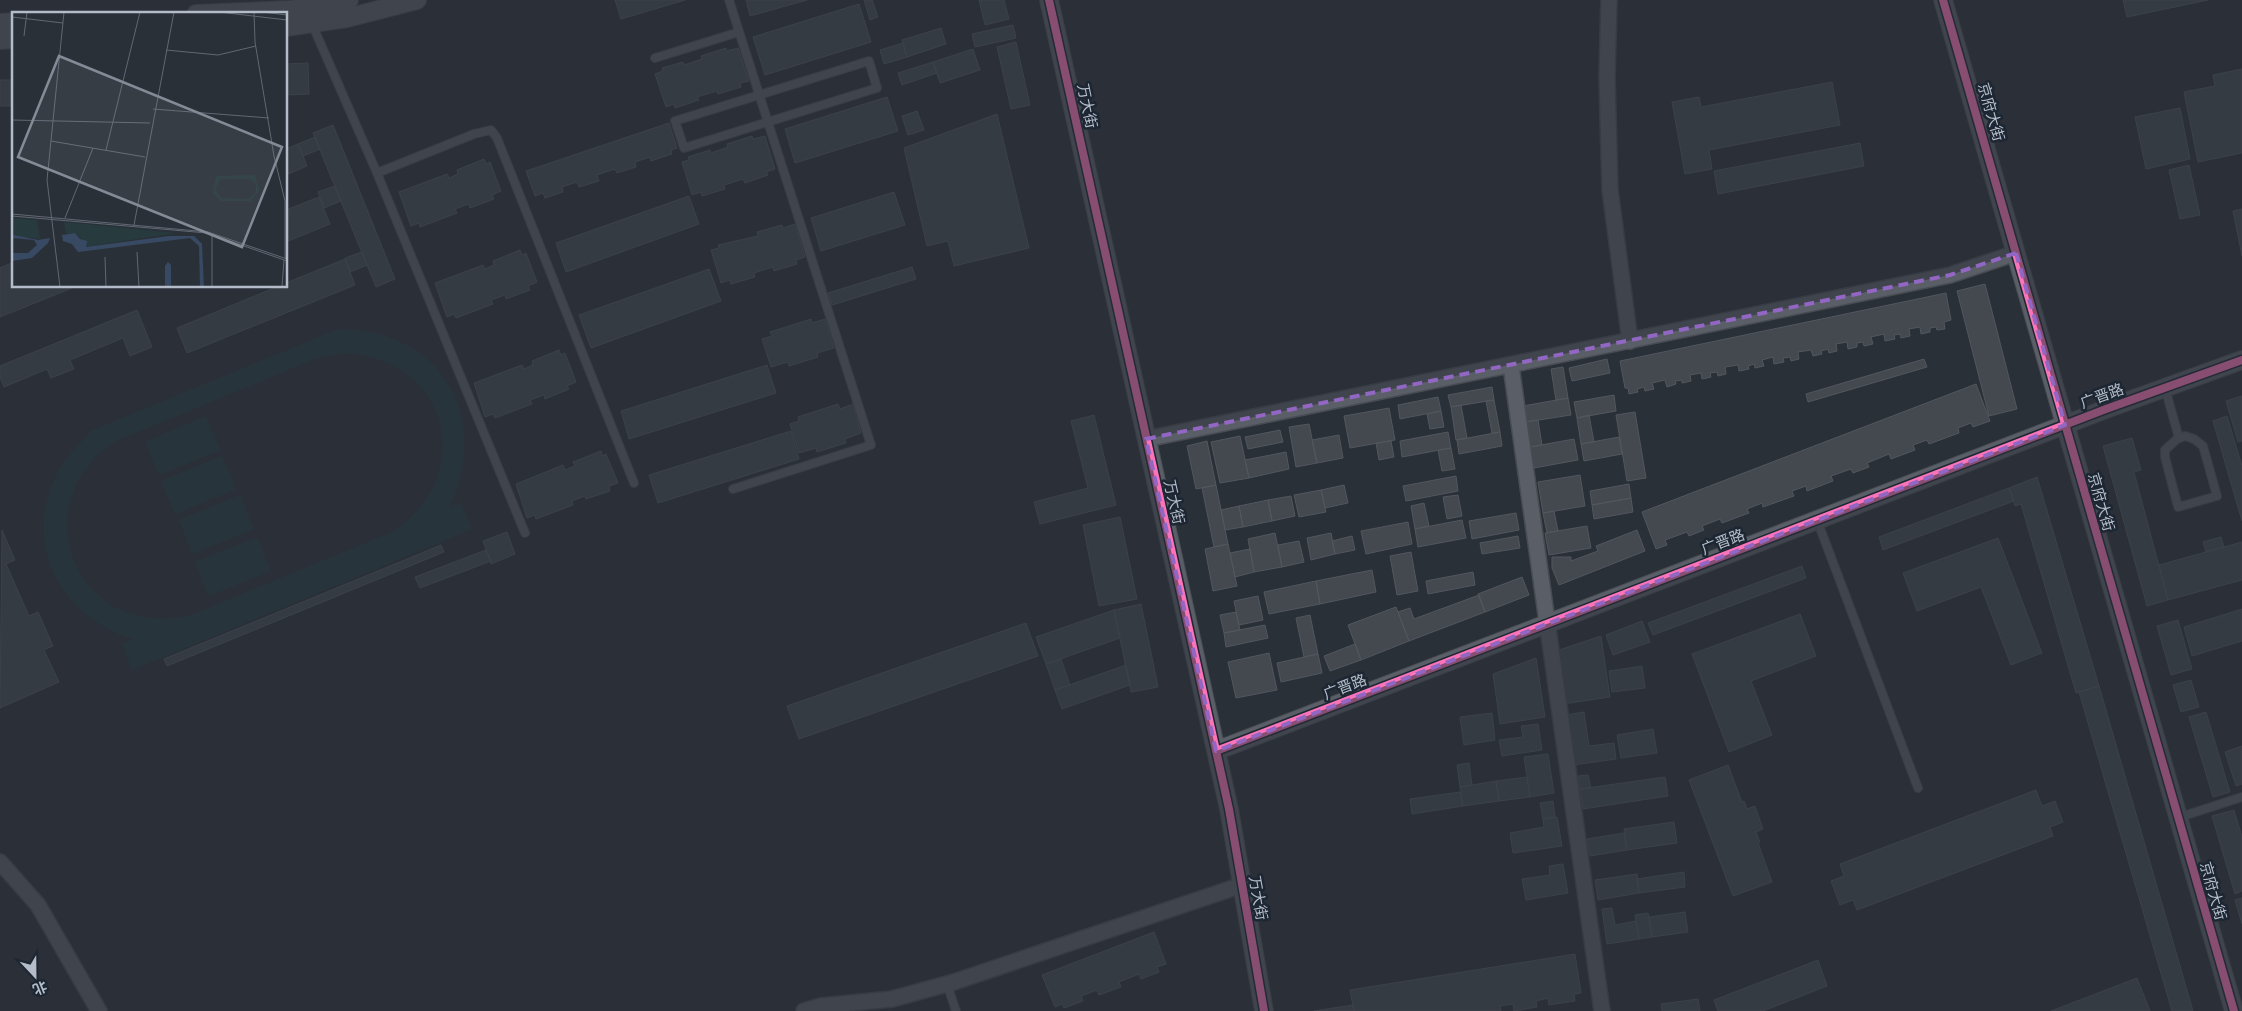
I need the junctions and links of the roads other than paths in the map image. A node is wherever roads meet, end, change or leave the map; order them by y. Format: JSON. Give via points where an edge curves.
{"nodes":[{"id":1,"x":349,"y":0,"type":"edge"},
{"id":2,"x":417,"y":0,"type":"edge"},
{"id":3,"x":729,"y":0,"type":"edge"},
{"id":4,"x":1050,"y":0,"type":"edge"},
{"id":5,"x":1609,"y":0,"type":"edge"},
{"id":6,"x":1943,"y":0,"type":"edge"},
{"id":7,"x":300,"y":4,"type":"edge"},
{"id":8,"x":217,"y":12,"type":"edge"},
{"id":9,"x":312,"y":24,"type":"junction"},
{"id":10,"x":288,"y":27,"type":"edge"},
{"id":11,"x":739,"y":32,"type":"junction"},
{"id":12,"x":655,"y":58,"type":"dead end"},
{"id":13,"x":759,"y":95,"type":"junction"},
{"id":14,"x":767,"y":122,"type":"junction"},
{"id":15,"x":378,"y":173,"type":"junction"},
{"id":16,"x":2016,"y":253,"type":"junction"},
{"id":17,"x":1630,"y":341,"type":"junction"},
{"id":18,"x":2242,"y":360,"type":"edge"},
{"id":19,"x":1511,"y":366,"type":"junction"},
{"id":20,"x":2165,"y":388,"type":"junction"},
{"id":21,"x":2065,"y":425,"type":"junction"},
{"id":22,"x":2179,"y":438,"type":"junction"},
{"id":23,"x":1146,"y":439,"type":"junction"},
{"id":24,"x":634,"y":483,"type":"dead end"},
{"id":25,"x":733,"y":489,"type":"dead end"},
{"id":26,"x":1817,"y":520,"type":"junction"},
{"id":27,"x":525,"y":533,"type":"dead end"},
{"id":28,"x":1547,"y":624,"type":"junction"},
{"id":29,"x":1216,"y":751,"type":"junction"},
{"id":30,"x":1918,"y":788,"type":"dead end"},
{"id":31,"x":2242,"y":797,"type":"edge"},
{"id":32,"x":2177,"y":818,"type":"junction"},
{"id":33,"x":0,"y":862,"type":"edge"},
{"id":34,"x":1242,"y":885,"type":"junction"},
{"id":35,"x":947,"y":984,"type":"junction"},
{"id":36,"x":854,"y":1007,"type":"edge"},
{"id":37,"x":99,"y":1011,"type":"edge"},
{"id":38,"x":804,"y":1011,"type":"edge"},
{"id":39,"x":956,"y":1011,"type":"edge"},
{"id":40,"x":1264,"y":1011,"type":"edge"},
{"id":41,"x":1602,"y":1011,"type":"edge"},
{"id":42,"x":2234,"y":1011,"type":"edge"}],
"edges":[{"from":1,"to":7,"type":"street"},
{"from":2,"to":9,"type":"street"},
{"from":3,"to":11,"type":"lane"},
{"from":4,"to":23,"type":"street","name":"万大街"},
{"from":5,"to":17,"type":"street","via":[[1610,190]]},
{"from":6,"to":16,"type":"street","name":"京府大街"},
{"from":7,"to":8,"type":"street"},
{"from":9,"to":10,"type":"street"},
{"from":9,"to":15,"type":"lane"},
{"from":11,"to":12,"type":"lane"},
{"from":11,"to":13,"type":"lane"},
{"from":13,"to":14,"type":"lane"},
{"from":13,"to":14,"type":"lane","via":[[675,122],[684,148]]},
{"from":13,"to":14,"type":"lane","via":[[869,61],[878,88]]},
{"from":14,"to":25,"type":"lane","via":[[871,445]]},
{"from":15,"to":24,"type":"lane","via":[[491,130],[497,138]]},
{"from":15,"to":27,"type":"lane"},
{"from":16,"to":17,"type":"street","via":[[1950,275]]},
{"from":16,"to":21,"type":"street","name":"京府大街"},
{"from":17,"to":19,"type":"street"},
{"from":18,"to":20,"type":"street","name":"广晋路"},
{"from":19,"to":23,"type":"street"},
{"from":19,"to":28,"type":"street"},
{"from":20,"to":21,"type":"street","name":"广晋路"},
{"from":20,"to":22,"type":"lane"},
{"from":21,"to":26,"type":"street","name":"广晋路"},
{"from":21,"to":32,"type":"street","name":"京府大街"},
{"from":22,"to":22,"type":"lane","via":[[2185,436],[2203,446],[2217,496],[2178,507],[2165,450]]},
{"from":23,"to":29,"type":"street","name":"万大街"},
{"from":26,"to":28,"type":"street","name":"广晋路"},
{"from":26,"to":30,"type":"lane"},
{"from":28,"to":29,"type":"street","name":"广晋路"},
{"from":28,"to":41,"type":"street"},
{"from":29,"to":34,"type":"street","name":"万大街"},
{"from":31,"to":32,"type":"lane"},
{"from":32,"to":42,"type":"street","name":"京府大街"},
{"from":33,"to":37,"type":"street","via":[[38,904]]},
{"from":34,"to":35,"type":"street"},
{"from":34,"to":40,"type":"street","name":"万大街"},
{"from":35,"to":36,"type":"street"},
{"from":35,"to":39,"type":"lane"},
{"from":36,"to":38,"type":"street"}]}
